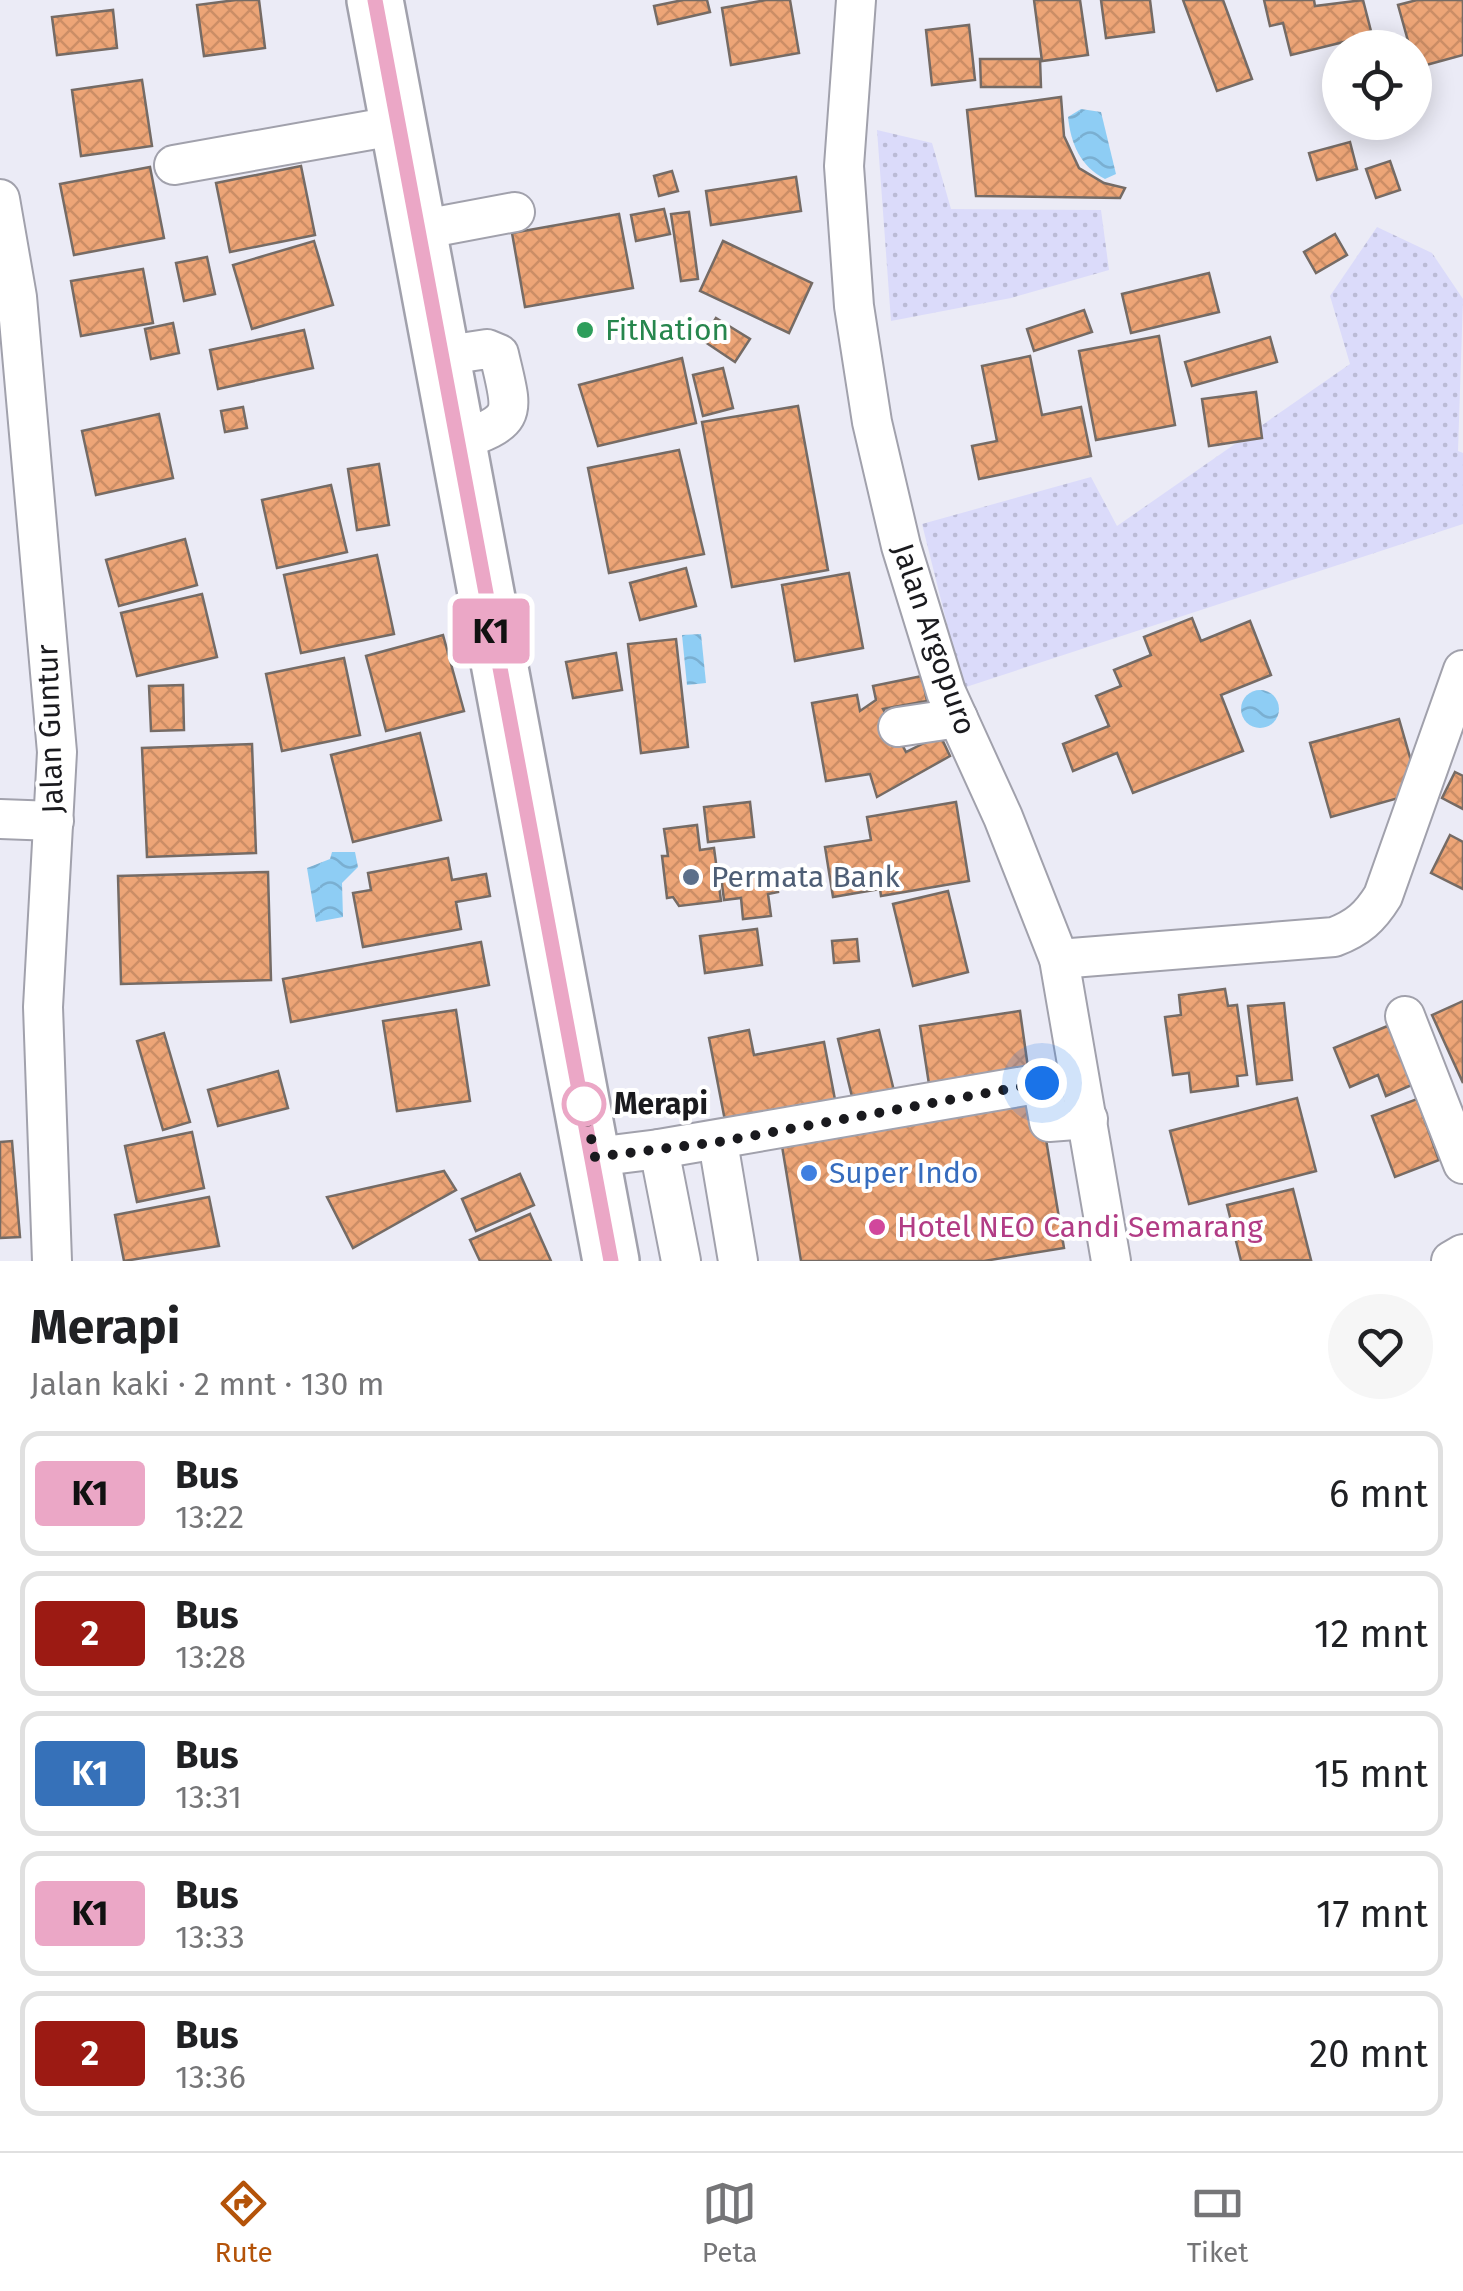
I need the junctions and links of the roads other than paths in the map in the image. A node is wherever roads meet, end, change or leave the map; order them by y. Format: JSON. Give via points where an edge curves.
{"nodes":[{"id":1,"x":375,"y":0,"type":"edge"},
{"id":2,"x":856,"y":0,"type":"edge"},
{"id":3,"x":398,"y":124,"type":"junction"},
{"id":4,"x":174,"y":165,"type":"dead end"},
{"id":5,"x":0,"y":199,"type":"edge"},
{"id":6,"x":515,"y":212,"type":"dead end"},
{"id":7,"x":419,"y":230,"type":"junction"},
{"id":8,"x":1463,"y":670,"type":"edge"},
{"id":9,"x":958,"y":718,"type":"junction"},
{"id":10,"x":898,"y":727,"type":"dead end"},
{"id":11,"x":0,"y":819,"type":"edge"},
{"id":12,"x":54,"y":821,"type":"junction"},
{"id":13,"x":1059,"y":960,"type":"junction"},
{"id":14,"x":1405,"y":1016,"type":"dead end"},
{"id":15,"x":1088,"y":1119,"type":"junction"},
{"id":16,"x":718,"y":1142,"type":"junction"},
{"id":17,"x":659,"y":1149,"type":"junction"},
{"id":18,"x":595,"y":1157,"type":"junction"},
{"id":19,"x":1463,"y":1164,"type":"edge"},
{"id":20,"x":1463,"y":1254,"type":"edge"},
{"id":21,"x":52,"y":1261,"type":"edge"},
{"id":22,"x":611,"y":1261,"type":"edge"},
{"id":23,"x":680,"y":1261,"type":"edge"},
{"id":24,"x":738,"y":1261,"type":"edge"},
{"id":25,"x":1111,"y":1261,"type":"edge"},
{"id":26,"x":1451,"y":1261,"type":"edge"}],
"edges":[{"from":1,"to":3,"type":"highway"},
{"from":2,"to":9,"type":"street","name":"Jalan Argopuro","via":[[844,166],[854,306],[901,546]]},
{"from":3,"to":4,"type":"street"},
{"from":3,"to":7,"type":"highway"},
{"from":5,"to":12,"type":"street","name":"Jalan Guntur","via":[[17,298],[57,752]]},
{"from":6,"to":7,"type":"street"},
{"from":7,"to":18,"type":"highway"},
{"from":8,"to":13,"type":"street","via":[[1383,896],[1353,930],[1334,937]]},
{"from":9,"to":10,"type":"street"},
{"from":9,"to":13,"type":"street","name":"Jalan Argopuro"},
{"from":11,"to":12,"type":"street"},
{"from":12,"to":21,"type":"street","name":"Jalan Guntur","via":[[43,1006]]},
{"from":13,"to":15,"type":"street","name":"Jalan Argopuro"},
{"from":14,"to":19,"type":"street"},
{"from":15,"to":16,"type":"street","via":[[1049,1122],[1042,1083]]},
{"from":15,"to":25,"type":"street","name":"Jalan Argopuro"},
{"from":16,"to":17,"type":"street"},
{"from":16,"to":24,"type":"street"},
{"from":17,"to":18,"type":"street"},
{"from":17,"to":23,"type":"street"},
{"from":18,"to":22,"type":"highway"},
{"from":20,"to":26,"type":"street"}]}
